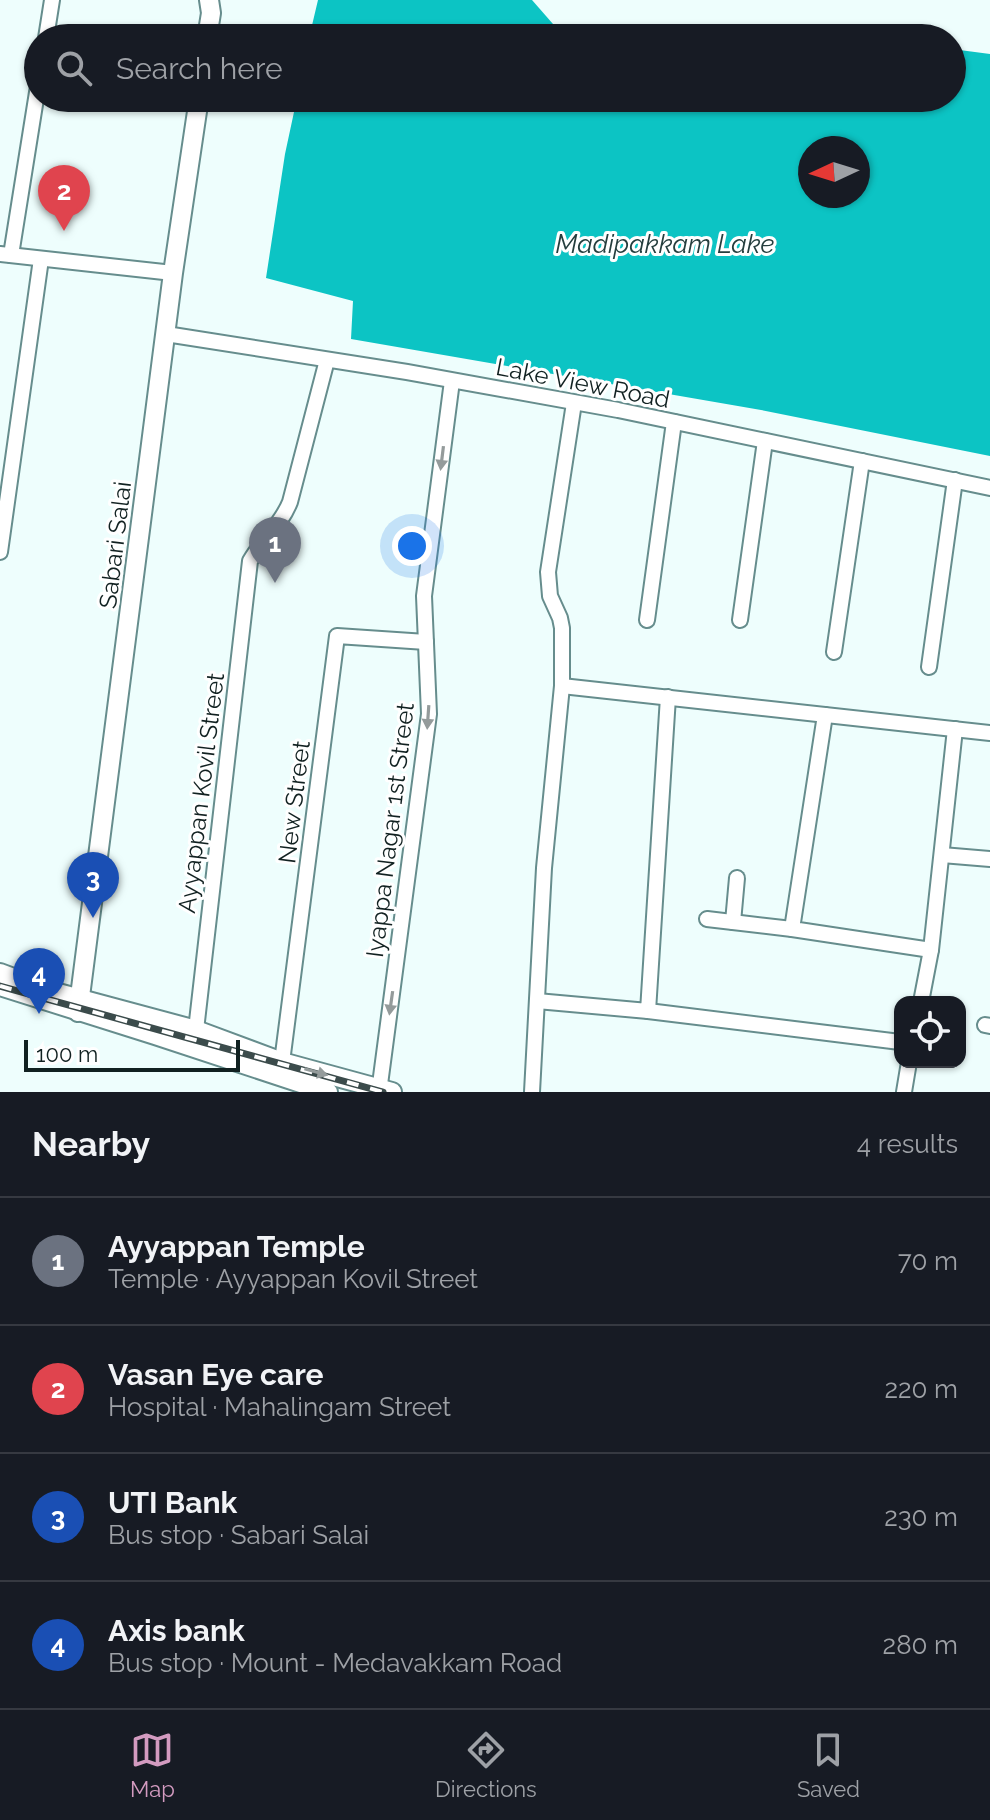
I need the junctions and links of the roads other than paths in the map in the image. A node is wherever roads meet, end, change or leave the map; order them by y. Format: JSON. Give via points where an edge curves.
{"nodes":[{"id":1,"x":52,"y":0,"type":"edge"},
{"id":2,"x":209,"y":0,"type":"edge"},
{"id":3,"x":48,"y":24,"type":"edge"},
{"id":4,"x":209,"y":24,"type":"edge"},
{"id":5,"x":33,"y":112,"type":"edge"},
{"id":6,"x":197,"y":112,"type":"edge"},
{"id":7,"x":5,"y":255,"type":"edge"},
{"id":8,"x":41,"y":259,"type":"junction"},
{"id":9,"x":173,"y":273,"type":"junction"},
{"id":10,"x":166,"y":334,"type":"junction"},
{"id":11,"x":327,"y":360,"type":"junction"},
{"id":12,"x":452,"y":381,"type":"junction"},
{"id":13,"x":574,"y":403,"type":"junction"},
{"id":14,"x":674,"y":422,"type":"junction"},
{"id":15,"x":765,"y":441,"type":"junction"},
{"id":16,"x":862,"y":461,"type":"junction"},
{"id":17,"x":955,"y":480,"type":"junction"},
{"id":18,"x":990,"y":488,"type":"edge"},
{"id":19,"x":0,"y":549,"type":"edge"},
{"id":20,"x":647,"y":620,"type":"dead end"},
{"id":21,"x":740,"y":620,"type":"dead end"},
{"id":22,"x":426,"y":642,"type":"junction"},
{"id":23,"x":834,"y":652,"type":"dead end"},
{"id":24,"x":929,"y":667,"type":"dead end"},
{"id":25,"x":562,"y":686,"type":"junction"},
{"id":26,"x":668,"y":697,"type":"junction"},
{"id":27,"x":825,"y":715,"type":"junction"},
{"id":28,"x":955,"y":729,"type":"junction"},
{"id":29,"x":990,"y":733,"type":"edge"},
{"id":30,"x":942,"y":855,"type":"junction"},
{"id":31,"x":990,"y":859,"type":"edge"},
{"id":32,"x":737,"y":878,"type":"dead end"},
{"id":33,"x":707,"y":919,"type":"dead end"},
{"id":34,"x":733,"y":922,"type":"junction"},
{"id":35,"x":792,"y":929,"type":"junction"},
{"id":36,"x":931,"y":950,"type":"junction"},
{"id":37,"x":0,"y":973,"type":"edge"},
{"id":38,"x":0,"y":986,"type":"edge"},
{"id":39,"x":922,"y":996,"type":"edge"},
{"id":40,"x":537,"y":1001,"type":"junction"},
{"id":41,"x":80,"y":1005,"type":"junction"},
{"id":42,"x":648,"y":1011,"type":"junction"},
{"id":43,"x":196,"y":1030,"type":"junction"},
{"id":44,"x":894,"y":1041,"type":"edge"},
{"id":45,"x":282,"y":1062,"type":"junction"},
{"id":46,"x":908,"y":1068,"type":"edge"},
{"id":47,"x":383,"y":1091,"type":"edge"},
{"id":48,"x":328,"y":1092,"type":"edge"},
{"id":49,"x":532,"y":1092,"type":"edge"},
{"id":50,"x":904,"y":1092,"type":"edge"}],
"edges":[{"from":1,"to":3,"type":"street"},
{"from":2,"to":4,"type":"main road"},
{"from":5,"to":7,"type":"street"},
{"from":6,"to":9,"type":"main road","name":"Sabari Salai"},
{"from":7,"to":8,"type":"street"},
{"from":8,"to":9,"type":"street"},
{"from":8,"to":19,"type":"street"},
{"from":9,"to":10,"type":"main road","name":"Sabari Salai"},
{"from":10,"to":11,"type":"street","name":"Lake View Road"},
{"from":10,"to":41,"type":"main road","name":"Sabari Salai"},
{"from":11,"to":12,"type":"street","name":"Lake View Road"},
{"from":11,"to":43,"type":"street","name":"Ayyappan Kovil Street","via":[[290,502],[250,561]]},
{"from":12,"to":13,"type":"street","name":"Lake View Road"},
{"from":12,"to":22,"type":"street","name":"Iyappa Nagar 1st Street","one_way":true,"via":[[424,596]]},
{"from":13,"to":14,"type":"street","name":"Lake View Road"},
{"from":13,"to":25,"type":"street","via":[[548,572],[562,628]]},
{"from":14,"to":15,"type":"street","name":"Lake View Road"},
{"from":14,"to":20,"type":"street"},
{"from":15,"to":16,"type":"street","name":"Lake View Road"},
{"from":15,"to":21,"type":"street"},
{"from":16,"to":17,"type":"street","name":"Lake View Road"},
{"from":16,"to":23,"type":"street"},
{"from":17,"to":18,"type":"street","name":"Lake View Road"},
{"from":17,"to":24,"type":"street"},
{"from":22,"to":45,"type":"street","name":"New Street","via":[[337,636]]},
{"from":22,"to":47,"type":"street","name":"Iyappa Nagar 1st Street","one_way":true,"via":[[429,714]]},
{"from":25,"to":26,"type":"street"},
{"from":25,"to":40,"type":"street"},
{"from":26,"to":27,"type":"street"},
{"from":26,"to":42,"type":"street"},
{"from":27,"to":28,"type":"street"},
{"from":27,"to":35,"type":"street"},
{"from":28,"to":29,"type":"street"},
{"from":28,"to":30,"type":"street"},
{"from":30,"to":31,"type":"street"},
{"from":30,"to":36,"type":"street"},
{"from":32,"to":34,"type":"street"},
{"from":33,"to":34,"type":"street"},
{"from":34,"to":35,"type":"street"},
{"from":35,"to":36,"type":"street"},
{"from":36,"to":39,"type":"street"},
{"from":37,"to":41,"type":"main road"},
{"from":38,"to":41,"type":"main road"},
{"from":40,"to":42,"type":"street"},
{"from":40,"to":49,"type":"street"},
{"from":41,"to":43,"type":"main road"},
{"from":41,"to":48,"type":"main road"},
{"from":42,"to":44,"type":"street"},
{"from":43,"to":45,"type":"main road"},
{"from":45,"to":47,"type":"main road","one_way":true},
{"from":46,"to":50,"type":"street"}]}
